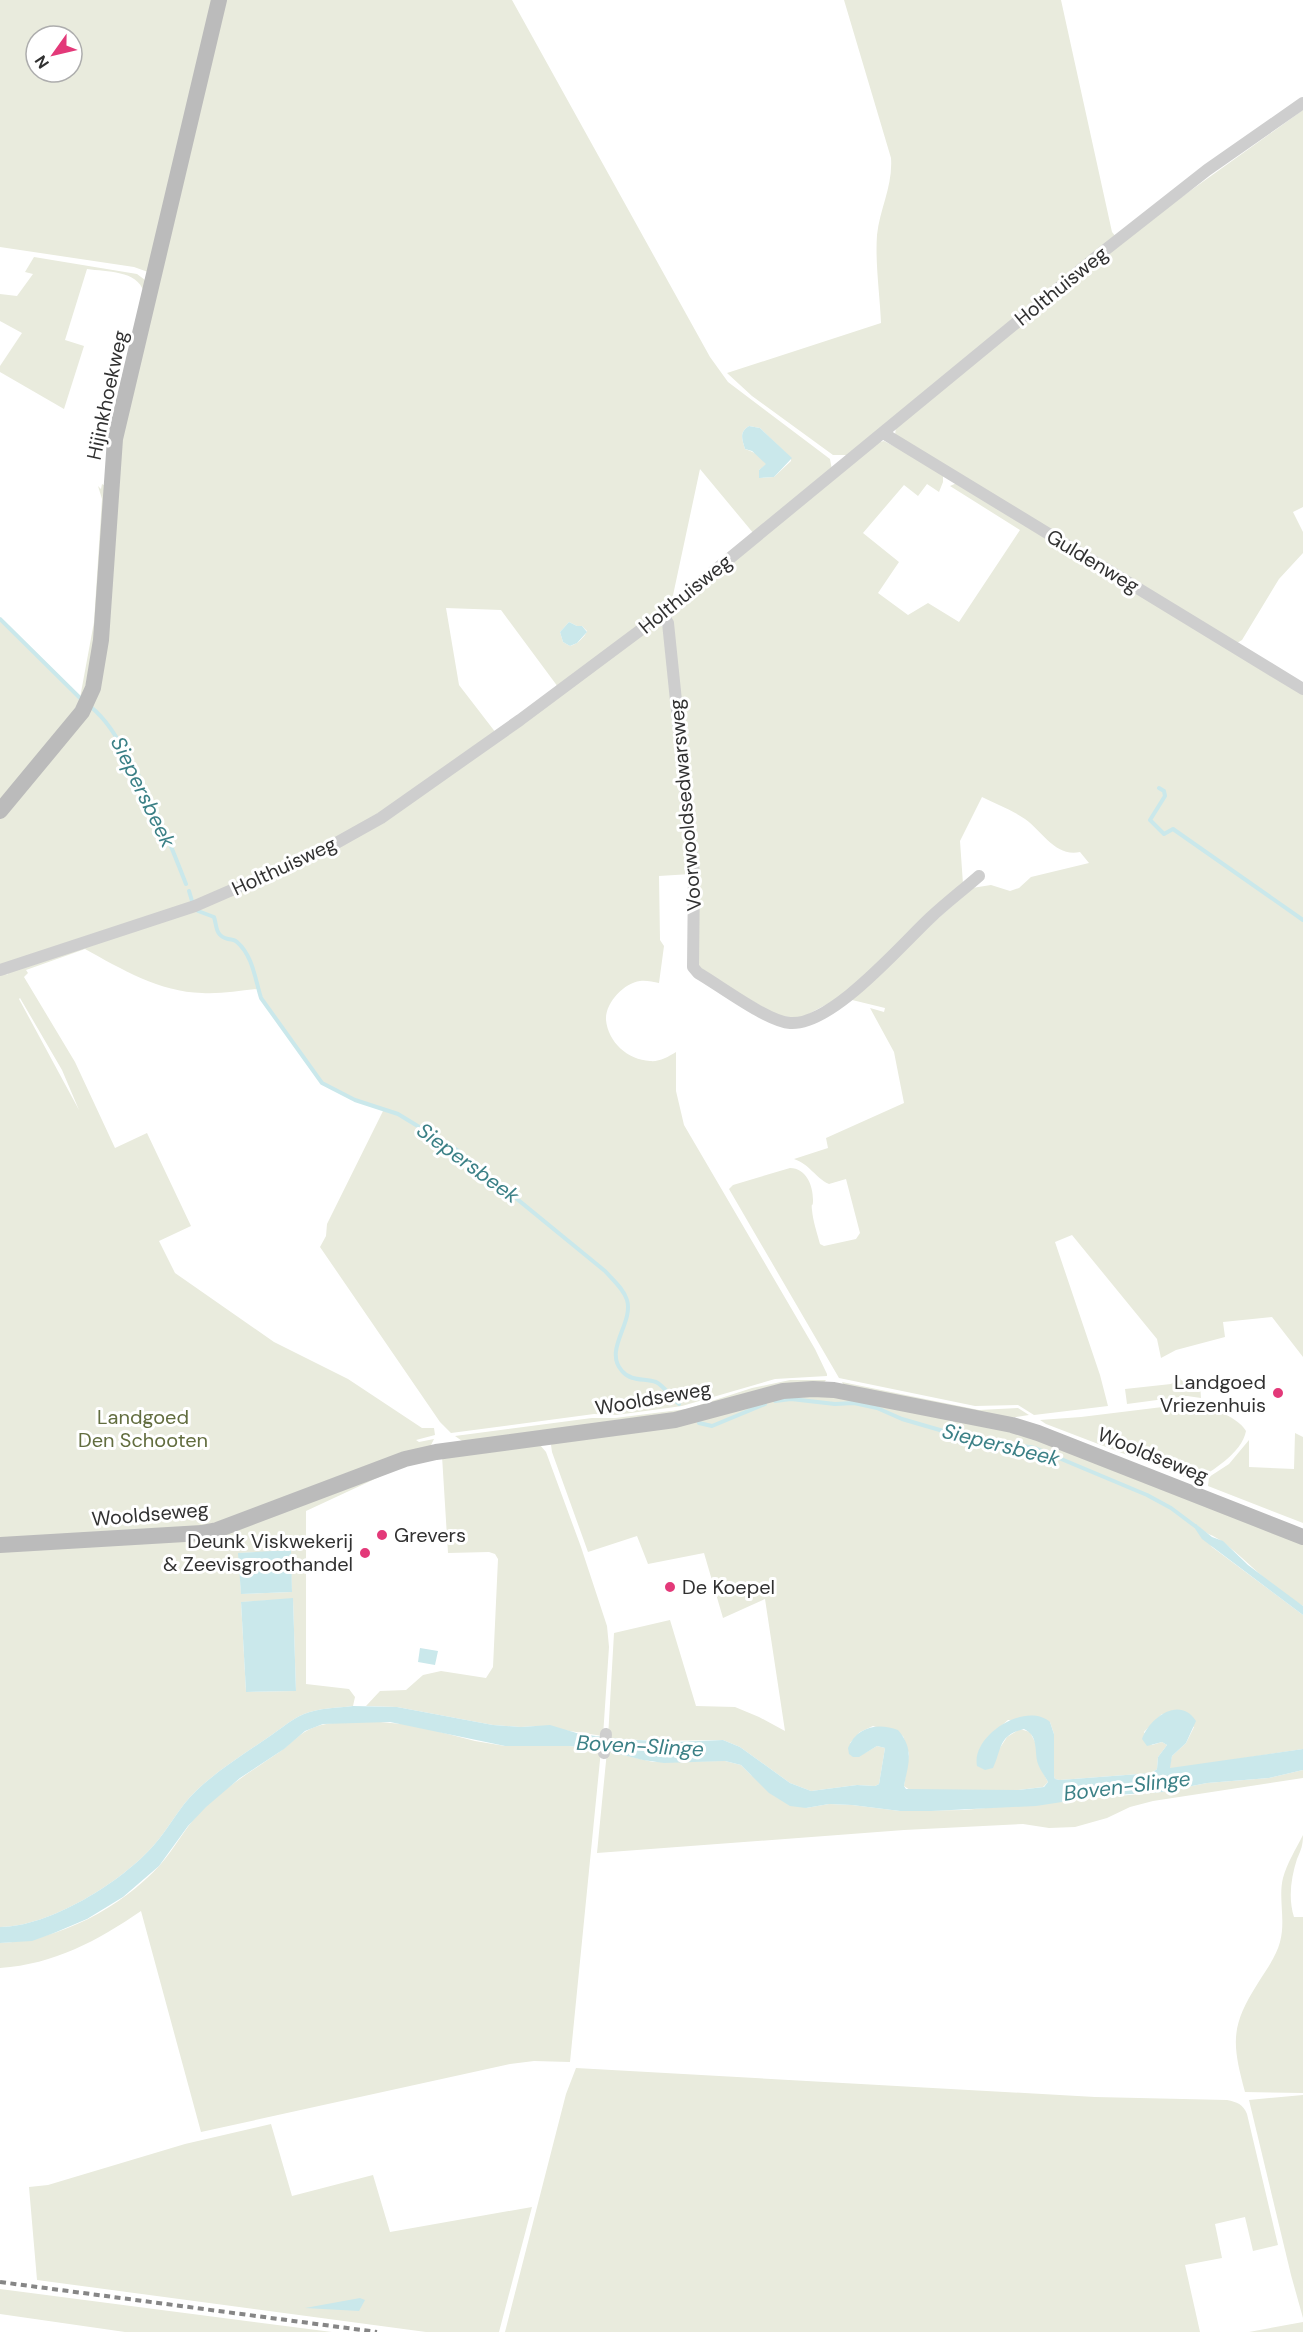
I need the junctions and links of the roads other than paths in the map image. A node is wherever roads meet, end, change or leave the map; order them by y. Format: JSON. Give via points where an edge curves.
{"nodes":[{"id":1,"x":219,"y":0,"type":"edge"},
{"id":2,"x":1303,"y":103,"type":"edge"},
{"id":3,"x":883,"y":433,"type":"junction"},
{"id":4,"x":662,"y":614,"type":"junction"},
{"id":5,"x":1303,"y":689,"type":"edge"},
{"id":6,"x":0,"y":811,"type":"edge"},
{"id":7,"x":979,"y":876,"type":"dead end"},
{"id":8,"x":0,"y":970,"type":"edge"},
{"id":9,"x":1303,"y":1537,"type":"edge"},
{"id":10,"x":0,"y":1545,"type":"edge"},
{"id":11,"x":606,"y":1734,"type":"dead end"},
{"id":12,"x":604,"y":1753,"type":"dead end"}],
"edges":[{"from":1,"to":6,"type":"main road","name":"Hijinkhoekweg","via":[[115,439],[93,688],[82,712]]},
{"from":2,"to":3,"type":"street","name":"Holthuisweg","via":[[1197,177]]},
{"from":3,"to":4,"type":"street","name":"Holthuisweg"},
{"from":3,"to":5,"type":"street","name":"Guldenweg"},
{"from":4,"to":7,"type":"street","name":"Voorwooldsedwarsweg","via":[[668,623],[686,780],[694,875],[693,967],[698,973],[773,1018],[789,1023],[805,1021],[850,995]]},
{"from":4,"to":8,"type":"street","name":"Holthuisweg","via":[[414,796],[332,845],[195,906]]},
{"from":9,"to":10,"type":"main road","name":"Wooldseweg","via":[[1038,1432],[813,1389],[761,1395],[675,1420],[405,1459],[202,1533]]},
{"from":11,"to":12,"type":"street"}]}
